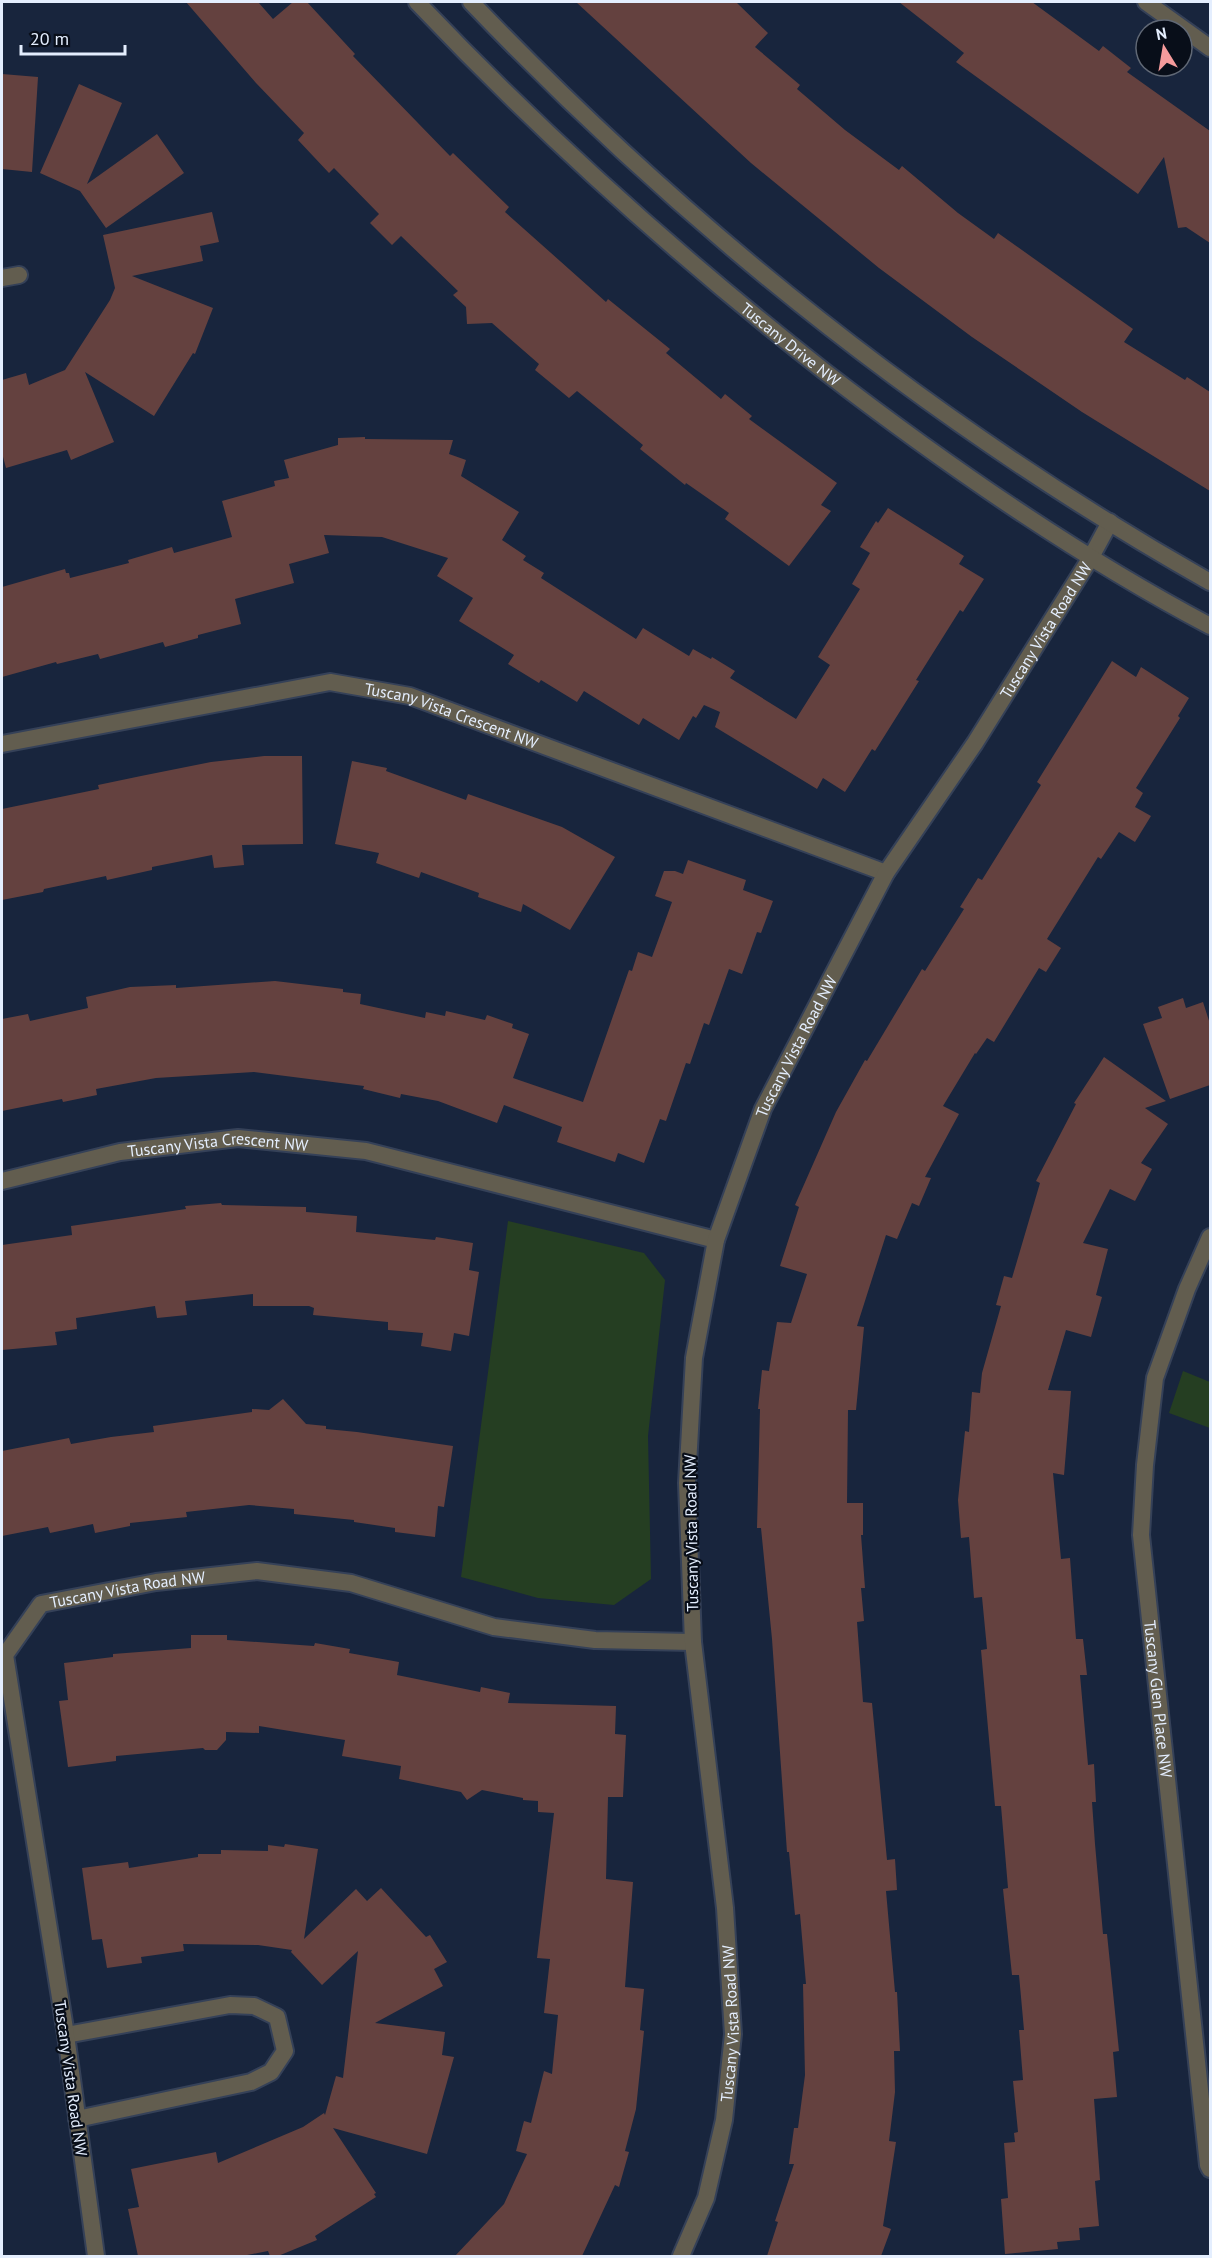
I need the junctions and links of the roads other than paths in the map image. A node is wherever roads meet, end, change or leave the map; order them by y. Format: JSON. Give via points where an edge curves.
{"nodes":[{"id":1,"x":417,"y":2,"type":"edge"},
{"id":2,"x":471,"y":2,"type":"edge"},
{"id":3,"x":1146,"y":2,"type":"edge"},
{"id":4,"x":1210,"y":48,"type":"edge"},
{"id":5,"x":19,"y":275,"type":"dead end"},
{"id":6,"x":2,"y":278,"type":"edge"},
{"id":7,"x":1110,"y":522,"type":"junction"},
{"id":8,"x":1090,"y":559,"type":"junction"},
{"id":9,"x":1210,"y":582,"type":"edge"},
{"id":10,"x":1210,"y":626,"type":"edge"},
{"id":11,"x":2,"y":744,"type":"edge"},
{"id":12,"x":886,"y":873,"type":"junction"},
{"id":13,"x":2,"y":1181,"type":"edge"},
{"id":14,"x":1210,"y":1237,"type":"edge"},
{"id":15,"x":716,"y":1240,"type":"junction"},
{"id":16,"x":693,"y":1642,"type":"junction"},
{"id":17,"x":66,"y":2035,"type":"junction"},
{"id":18,"x":77,"y":2119,"type":"junction"},
{"id":19,"x":1210,"y":2169,"type":"edge"},
{"id":20,"x":96,"y":2256,"type":"edge"},
{"id":21,"x":681,"y":2256,"type":"edge"}],
"edges":[{"from":1,"to":8,"type":"street","name":"Tuscany Drive NW","via":[[557,142],[769,327],[953,466]]},
{"from":2,"to":7,"type":"street","via":[[595,126],[757,270],[929,402]]},
{"from":3,"to":4,"type":"street"},
{"from":5,"to":6,"type":"street"},
{"from":7,"to":8,"type":"street","name":"Tuscany Vista Road NW"},
{"from":7,"to":9,"type":"street"},
{"from":8,"to":10,"type":"street","name":"Tuscany Drive NW"},
{"from":8,"to":12,"type":"street","name":"Tuscany Vista Road NW","via":[[975,743]]},
{"from":11,"to":12,"type":"street","name":"Tuscany Vista Crescent NW","via":[[330,682],[410,696]]},
{"from":12,"to":15,"type":"street","name":"Tuscany Vista Road NW","via":[[764,1109]]},
{"from":13,"to":15,"type":"street","name":"Tuscany Vista Crescent NW","via":[[120,1152],[238,1138],[366,1151]]},
{"from":14,"to":19,"type":"street","name":"Tuscany Glen Place NW","via":[[1155,1378],[1141,1535]]},
{"from":15,"to":16,"type":"street","name":"Tuscany Vista Road NW","via":[[694,1358],[687,1472]]},
{"from":16,"to":17,"type":"street","name":"Tuscany Vista Road NW","via":[[595,1640],[494,1628],[351,1583],[257,1571],[156,1582],[41,1604],[5,1655]]},
{"from":16,"to":21,"type":"street","name":"Tuscany Vista Road NW","via":[[724,1908],[733,2034],[724,2120],[706,2198]]},
{"from":17,"to":18,"type":"street","name":"Tuscany Vista Road NW"},
{"from":17,"to":18,"type":"street","via":[[230,2005],[254,2006],[277,2017],[285,2051],[271,2072],[251,2082]]},
{"from":18,"to":20,"type":"street","name":"Tuscany Vista Road NW"}]}
